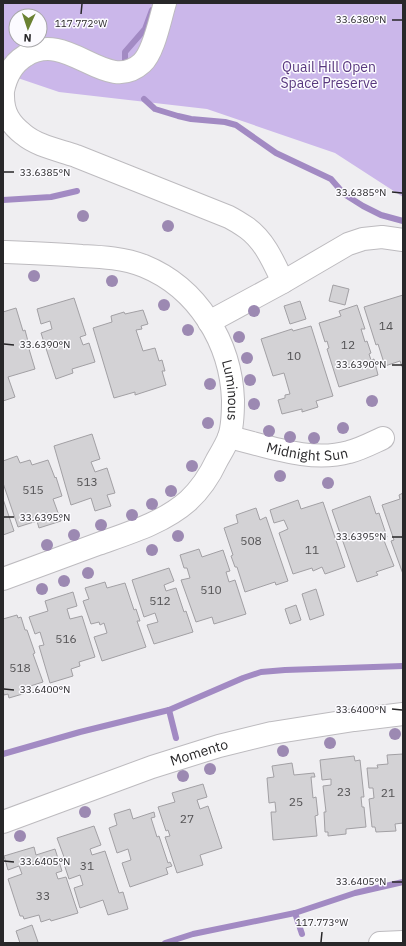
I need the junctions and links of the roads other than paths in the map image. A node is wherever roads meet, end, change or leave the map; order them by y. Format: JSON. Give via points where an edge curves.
{"nodes":[{"id":1,"x":165,"y":3,"type":"edge"},
{"id":2,"x":3,"y":91,"type":"edge"},
{"id":3,"x":3,"y":96,"type":"edge"},
{"id":4,"x":403,"y":240,"type":"edge"},
{"id":5,"x":3,"y":252,"type":"edge"},
{"id":6,"x":283,"y":282,"type":"junction"},
{"id":7,"x":209,"y":322,"type":"junction"},
{"id":8,"x":229,"y":437,"type":"junction"},
{"id":9,"x":383,"y":438,"type":"dead end"},
{"id":10,"x":3,"y":579,"type":"edge"},
{"id":11,"x":403,"y":714,"type":"edge"},
{"id":12,"x":3,"y":822,"type":"edge"},
{"id":13,"x":403,"y":942,"type":"edge"},
{"id":14,"x":380,"y":943,"type":"edge"}],
"edges":[{"from":1,"to":2,"type":"street","via":[[151,50],[142,63],[132,70],[108,71],[66,52],[53,48],[40,50],[18,60],[10,70]]},
{"from":3,"to":6,"type":"street","via":[[6,113],[12,124],[24,136],[229,217],[249,229],[272,258]]},
{"from":4,"to":6,"type":"street","via":[[382,237],[348,244]]},
{"from":5,"to":7,"type":"street","name":"Luminous","via":[[112,258],[143,266],[182,290]]},
{"from":6,"to":7,"type":"street"},
{"from":7,"to":8,"type":"street","name":"Luminous","via":[[223,347],[232,381],[233,406]]},
{"from":8,"to":9,"type":"street","name":"Midnight Sun","via":[[320,456],[351,452]]},
{"from":8,"to":10,"type":"street","name":"Luminous","via":[[203,486],[169,515],[144,527]]},
{"from":11,"to":12,"type":"street","name":"Momento","via":[[272,733],[219,746],[152,767]]},
{"from":13,"to":14,"type":"street"}]}
